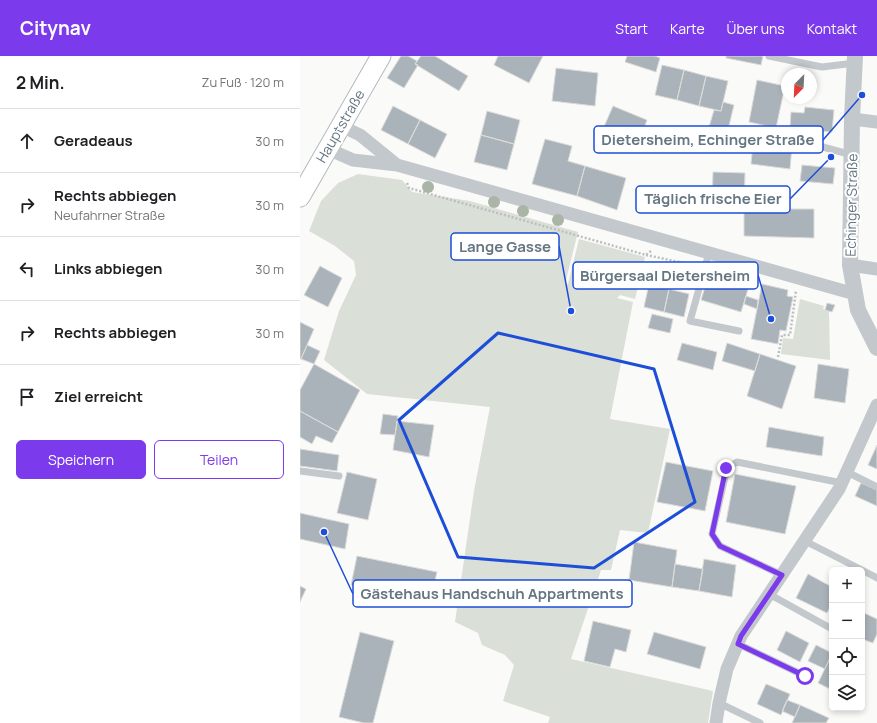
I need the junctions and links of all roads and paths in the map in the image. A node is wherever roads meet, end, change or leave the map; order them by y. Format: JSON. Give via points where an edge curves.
{"nodes":[{"id":1,"x":381,"y":56,"type":"edge"},
{"id":2,"x":769,"y":56,"type":"edge"},
{"id":3,"x":855,"y":60,"type":"edge"},
{"id":4,"x":852,"y":119,"type":"junction"},
{"id":5,"x":877,"y":122,"type":"edge"},
{"id":6,"x":341,"y":126,"type":"junction"},
{"id":7,"x":749,"y":134,"type":"dead end"},
{"id":8,"x":328,"y":149,"type":"junction"},
{"id":9,"x":852,"y":155,"type":"junction"},
{"id":10,"x":396,"y":165,"type":"junction"},
{"id":11,"x":300,"y":197,"type":"edge"},
{"id":12,"x":664,"y":241,"type":"junction"},
{"id":13,"x":709,"y":253,"type":"junction"},
{"id":14,"x":646,"y":254,"type":"junction"},
{"id":15,"x":850,"y":265,"type":"junction"},
{"id":16,"x":705,"y":269,"type":"junction"},
{"id":17,"x":877,"y":269,"type":"edge"},
{"id":18,"x":789,"y":289,"type":"dead end"},
{"id":19,"x":855,"y":294,"type":"junction"},
{"id":20,"x":739,"y":331,"type":"dead end"},
{"id":21,"x":877,"y":348,"type":"edge"},
{"id":22,"x":778,"y":357,"type":"dead end"},
{"id":23,"x":877,"y":405,"type":"edge"},
{"id":24,"x":300,"y":471,"type":"edge"},
{"id":25,"x":339,"y":476,"type":"dead end"},
{"id":26,"x":845,"y":477,"type":"junction"},
{"id":27,"x":877,"y":487,"type":"edge"},
{"id":28,"x":805,"y":541,"type":"junction"},
{"id":29,"x":856,"y":567,"type":"edge"},
{"id":30,"x":865,"y":572,"type":"edge"},
{"id":31,"x":782,"y":575,"type":"junction"},
{"id":32,"x":877,"y":578,"type":"edge"},
{"id":33,"x":769,"y":594,"type":"junction"},
{"id":34,"x":829,"y":627,"type":"edge"},
{"id":35,"x":738,"y":644,"type":"junction"},
{"id":36,"x":805,"y":676,"type":"dead end"},
{"id":37,"x":719,"y":703,"type":"junction"},
{"id":38,"x":716,"y":723,"type":"edge"},
{"id":39,"x":760,"y":723,"type":"edge"}],
"edges":[{"from":1,"to":6,"type":"main road","name":"Hauptstraße"},
{"from":2,"to":3,"type":"lane","via":[[822,67]]},
{"from":3,"to":4,"type":"street","name":"Echinger Straße"},
{"from":4,"to":5,"type":"street"},
{"from":4,"to":9,"type":"street","name":"Echinger Straße"},
{"from":6,"to":8,"type":"main road","name":"Hauptstraße"},
{"from":6,"to":10,"type":"street","via":[[360,135]]},
{"from":7,"to":9,"type":"lane","via":[[790,138]]},
{"from":8,"to":10,"type":"street","via":[[353,160]]},
{"from":8,"to":11,"type":"main road","name":"Hauptstraße"},
{"from":9,"to":15,"type":"street","name":"Echinger Straße"},
{"from":10,"to":12,"type":"street"},
{"from":10,"to":14,"type":"path","via":[[409,188]]},
{"from":12,"to":13,"type":"street"},
{"from":12,"to":14,"type":"path"},
{"from":13,"to":16,"type":"lane"},
{"from":13,"to":19,"type":"street"},
{"from":14,"to":16,"type":"path"},
{"from":15,"to":17,"type":"street"},
{"from":15,"to":19,"type":"street","name":"Echinger Straße"},
{"from":16,"to":20,"type":"lane","via":[[690,321]]},
{"from":18,"to":22,"type":"path","via":[[796,291],[790,335],[782,335]]},
{"from":19,"to":21,"type":"street","name":"Echinger Straße","via":[[858,310]]},
{"from":23,"to":26,"type":"street"},
{"from":24,"to":25,"type":"lane"},
{"from":26,"to":27,"type":"lane"},
{"from":26,"to":28,"type":"street"},
{"from":26,"to":31,"type":"lane","via":[[737,462],[726,468],[712,534],[720,546]]},
{"from":28,"to":29,"type":"lane"},
{"from":28,"to":31,"type":"street"},
{"from":30,"to":32,"type":"lane"},
{"from":31,"to":33,"type":"street"},
{"from":33,"to":34,"type":"lane"},
{"from":33,"to":35,"type":"street"},
{"from":35,"to":36,"type":"lane"},
{"from":35,"to":37,"type":"street"},
{"from":37,"to":38,"type":"street"},
{"from":37,"to":39,"type":"lane"}]}
